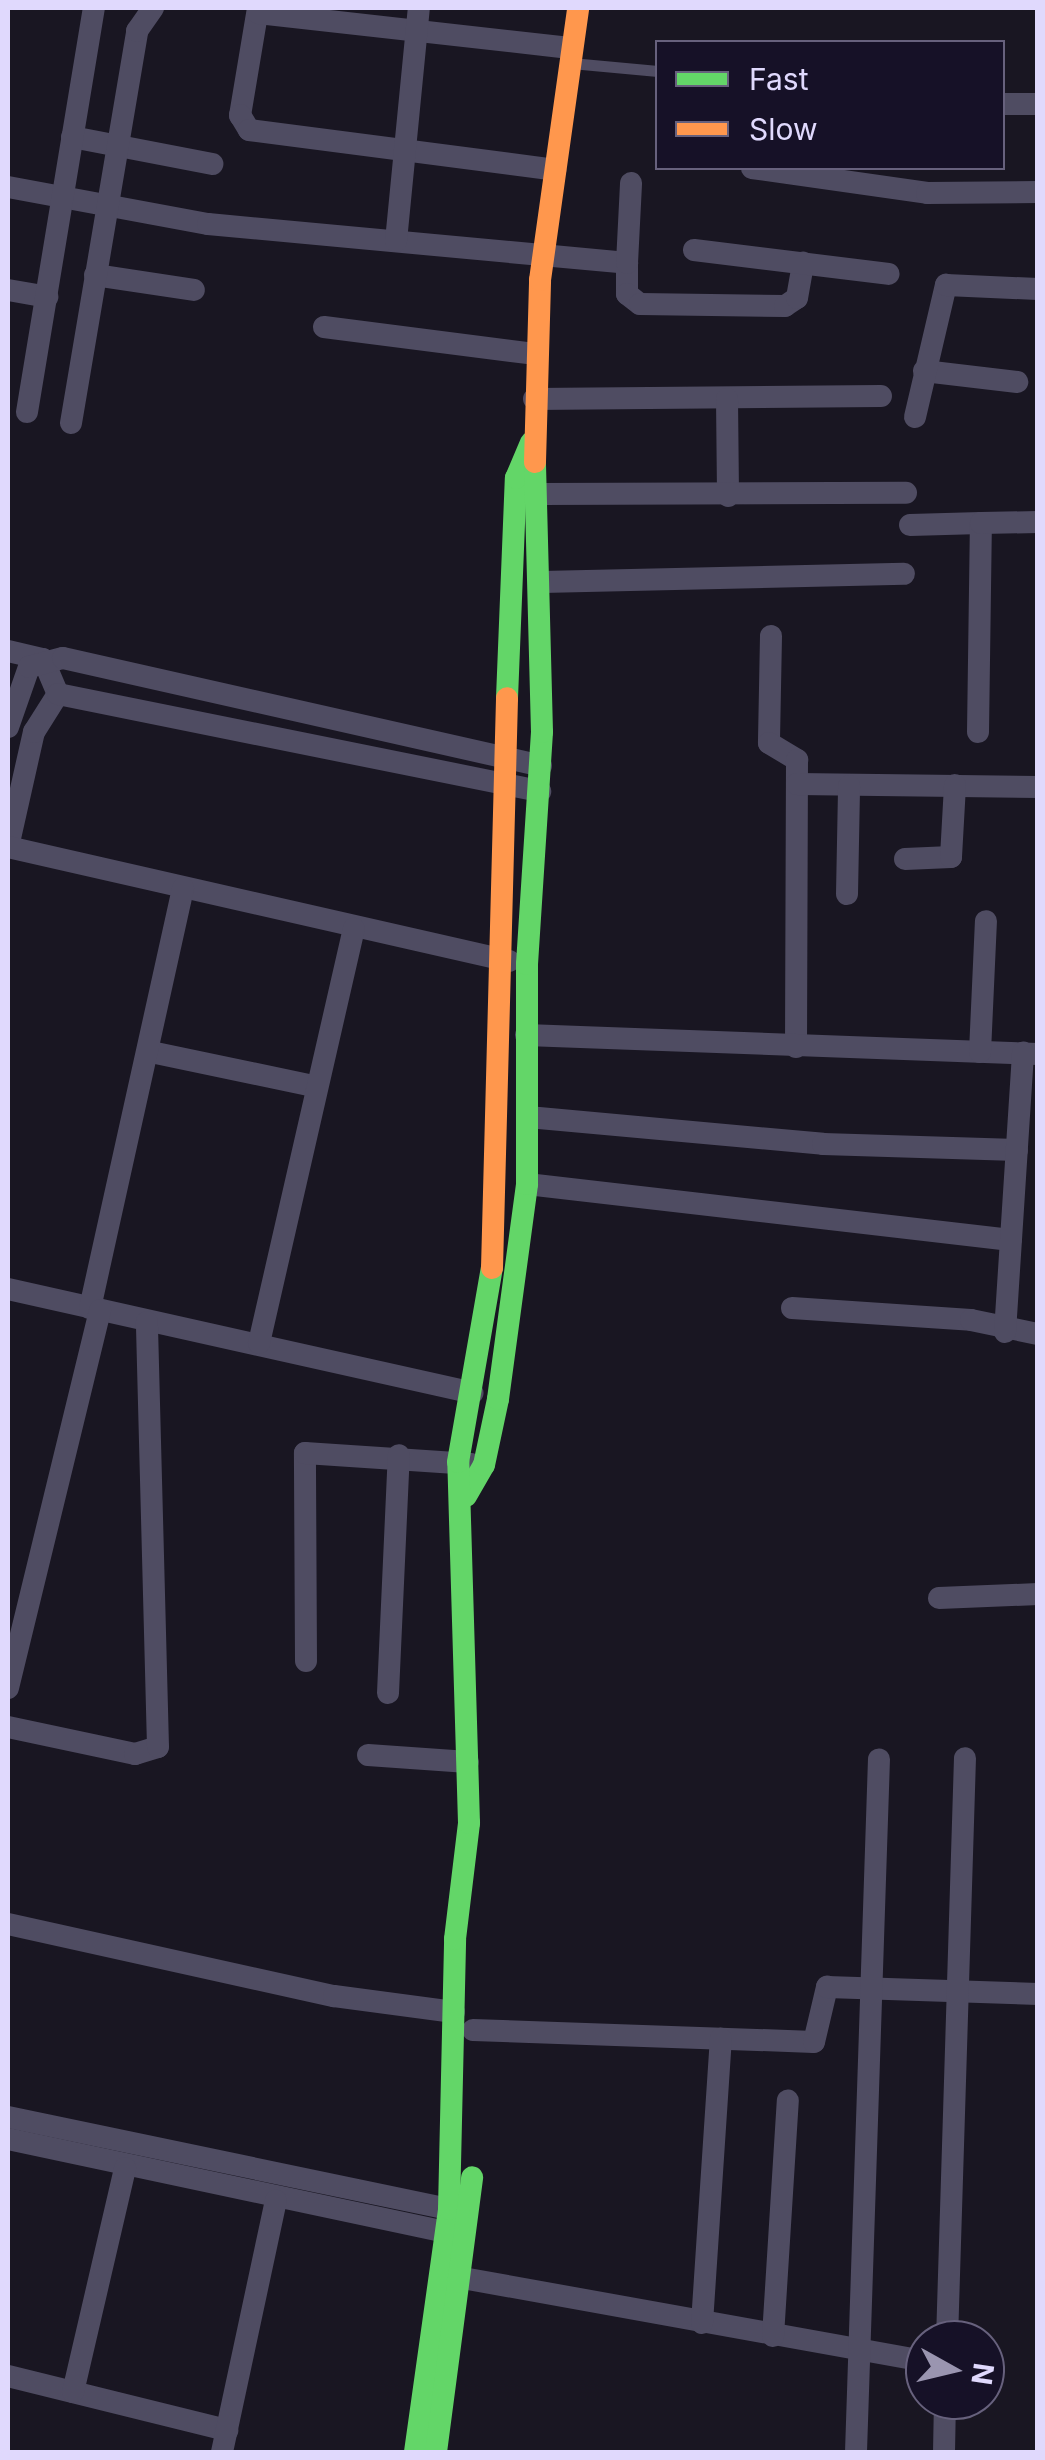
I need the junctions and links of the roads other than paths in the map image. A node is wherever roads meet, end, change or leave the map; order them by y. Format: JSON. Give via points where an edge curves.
{"nodes":[{"id":1,"x":94,"y":8,"type":"edge"},
{"id":2,"x":153,"y":8,"type":"edge"},
{"id":3,"x":578,"y":8,"type":"edge"},
{"id":4,"x":258,"y":10,"type":"edge"},
{"id":5,"x":418,"y":18,"type":"edge"},
{"id":6,"x":571,"y":56,"type":"junction"},
{"id":7,"x":655,"y":70,"type":"edge"},
{"id":8,"x":1005,"y":104,"type":"edge"},
{"id":9,"x":1038,"y":104,"type":"edge"},
{"id":10,"x":72,"y":136,"type":"junction"},
{"id":11,"x":117,"y":145,"type":"junction"},
{"id":12,"x":405,"y":147,"type":"junction"},
{"id":13,"x":212,"y":164,"type":"dead end"},
{"id":14,"x":555,"y":170,"type":"junction"},
{"id":15,"x":766,"y":170,"type":"edge"},
{"id":16,"x":631,"y":183,"type":"dead end"},
{"id":17,"x":8,"y":188,"type":"edge"},
{"id":18,"x":1038,"y":192,"type":"edge"},
{"id":19,"x":61,"y":197,"type":"junction"},
{"id":20,"x":106,"y":208,"type":"junction"},
{"id":21,"x":396,"y":241,"type":"junction"},
{"id":22,"x":694,"y":250,"type":"dead end"},
{"id":23,"x":543,"y":257,"type":"junction"},
{"id":24,"x":628,"y":263,"type":"junction"},
{"id":25,"x":802,"y":263,"type":"junction"},
{"id":26,"x":95,"y":274,"type":"junction"},
{"id":27,"x":889,"y":274,"type":"dead end"},
{"id":28,"x":1038,"y":289,"type":"edge"},
{"id":29,"x":8,"y":290,"type":"edge"},
{"id":30,"x":194,"y":290,"type":"dead end"},
{"id":31,"x":47,"y":297,"type":"junction"},
{"id":32,"x":324,"y":327,"type":"dead end"},
{"id":33,"x":536,"y":354,"type":"junction"},
{"id":34,"x":924,"y":371,"type":"junction"},
{"id":35,"x":1017,"y":382,"type":"dead end"},
{"id":36,"x":882,"y":396,"type":"dead end"},
{"id":37,"x":534,"y":399,"type":"junction"},
{"id":38,"x":727,"y":399,"type":"junction"},
{"id":39,"x":26,"y":412,"type":"dead end"},
{"id":40,"x":915,"y":417,"type":"dead end"},
{"id":41,"x":71,"y":423,"type":"dead end"},
{"id":42,"x":530,"y":442,"type":"junction"},
{"id":43,"x":906,"y":493,"type":"dead end"},
{"id":44,"x":541,"y":494,"type":"junction"},
{"id":45,"x":728,"y":496,"type":"junction"},
{"id":46,"x":1038,"y":522,"type":"edge"},
{"id":47,"x":981,"y":524,"type":"junction"},
{"id":48,"x":910,"y":525,"type":"dead end"},
{"id":49,"x":904,"y":574,"type":"dead end"},
{"id":50,"x":542,"y":582,"type":"junction"},
{"id":51,"x":771,"y":636,"type":"dead end"},
{"id":52,"x":8,"y":651,"type":"edge"},
{"id":53,"x":43,"y":658,"type":"junction"},
{"id":54,"x":58,"y":694,"type":"junction"},
{"id":55,"x":8,"y":726,"type":"edge"},
{"id":56,"x":978,"y":732,"type":"dead end"},
{"id":57,"x":510,"y":760,"type":"junction"},
{"id":58,"x":541,"y":766,"type":"junction"},
{"id":59,"x":508,"y":784,"type":"junction"},
{"id":60,"x":796,"y":784,"type":"junction"},
{"id":61,"x":955,"y":785,"type":"junction"},
{"id":62,"x":849,"y":786,"type":"junction"},
{"id":63,"x":1038,"y":788,"type":"edge"},
{"id":64,"x":540,"y":790,"type":"junction"},
{"id":65,"x":8,"y":847,"type":"edge"},
{"id":66,"x":905,"y":859,"type":"dead end"},
{"id":67,"x":182,"y":888,"type":"junction"},
{"id":68,"x":848,"y":894,"type":"dead end"},
{"id":69,"x":986,"y":921,"type":"dead end"},
{"id":70,"x":354,"y":929,"type":"junction"},
{"id":71,"x":497,"y":958,"type":"junction"},
{"id":72,"x":527,"y":964,"type":"junction"},
{"id":73,"x":526,"y":1035,"type":"junction"},
{"id":74,"x":796,"y":1047,"type":"junction"},
{"id":75,"x":150,"y":1052,"type":"junction"},
{"id":76,"x":980,"y":1052,"type":"junction"},
{"id":77,"x":1030,"y":1054,"type":"edge"},
{"id":78,"x":314,"y":1086,"type":"junction"},
{"id":79,"x":528,"y":1117,"type":"junction"},
{"id":80,"x":1017,"y":1150,"type":"junction"},
{"id":81,"x":526,"y":1184,"type":"junction"},
{"id":82,"x":1011,"y":1240,"type":"junction"},
{"id":83,"x":506,"y":1271,"type":"junction"},
{"id":84,"x":8,"y":1288,"type":"edge"},
{"id":85,"x":792,"y":1308,"type":"dead end"},
{"id":86,"x":95,"y":1309,"type":"junction"},
{"id":87,"x":147,"y":1322,"type":"junction"},
{"id":88,"x":498,"y":1323,"type":"junction"},
{"id":89,"x":1005,"y":1332,"type":"junction"},
{"id":90,"x":1038,"y":1334,"type":"edge"},
{"id":91,"x":259,"y":1343,"type":"junction"},
{"id":92,"x":472,"y":1393,"type":"junction"},
{"id":93,"x":399,"y":1455,"type":"junction"},
{"id":94,"x":458,"y":1462,"type":"junction"},
{"id":95,"x":484,"y":1466,"type":"junction"},
{"id":96,"x":466,"y":1496,"type":"junction"},
{"id":97,"x":1038,"y":1594,"type":"edge"},
{"id":98,"x":939,"y":1598,"type":"dead end"},
{"id":99,"x":306,"y":1661,"type":"dead end"},
{"id":100,"x":8,"y":1688,"type":"edge"},
{"id":101,"x":388,"y":1693,"type":"dead end"},
{"id":102,"x":8,"y":1727,"type":"edge"},
{"id":103,"x":368,"y":1756,"type":"dead end"},
{"id":104,"x":879,"y":1758,"type":"dead end"},
{"id":105,"x":965,"y":1758,"type":"dead end"},
{"id":106,"x":468,"y":1762,"type":"junction"},
{"id":107,"x":466,"y":1911,"type":"junction"},
{"id":108,"x":8,"y":1924,"type":"edge"},
{"id":109,"x":873,"y":1990,"type":"junction"},
{"id":110,"x":962,"y":1992,"type":"junction"},
{"id":111,"x":1038,"y":1994,"type":"edge"},
{"id":112,"x":454,"y":2012,"type":"junction"},
{"id":113,"x":473,"y":2030,"type":"junction"},
{"id":114,"x":721,"y":2038,"type":"junction"},
{"id":115,"x":788,"y":2100,"type":"dead end"},
{"id":116,"x":8,"y":2117,"type":"edge"},
{"id":117,"x":8,"y":2139,"type":"edge"},
{"id":118,"x":125,"y":2168,"type":"junction"},
{"id":119,"x":276,"y":2200,"type":"junction"},
{"id":120,"x":458,"y":2223,"type":"junction"},
{"id":121,"x":440,"y":2274,"type":"junction"},
{"id":122,"x":465,"y":2278,"type":"junction"},
{"id":123,"x":949,"y":2320,"type":"edge"},
{"id":124,"x":702,"y":2322,"type":"junction"},
{"id":125,"x":774,"y":2336,"type":"junction"},
{"id":126,"x":863,"y":2350,"type":"junction"},
{"id":127,"x":905,"y":2357,"type":"edge"},
{"id":128,"x":8,"y":2376,"type":"edge"},
{"id":129,"x":73,"y":2392,"type":"junction"},
{"id":130,"x":944,"y":2420,"type":"edge"},
{"id":131,"x":224,"y":2441,"type":"edge"},
{"id":132,"x":415,"y":2452,"type":"edge"},
{"id":133,"x":436,"y":2452,"type":"edge"},
{"id":134,"x":856,"y":2452,"type":"edge"},
{"id":135,"x":944,"y":2452,"type":"edge"}],
"edges":[{"from":1,"to":10,"type":"street"},
{"from":2,"to":11,"type":"street","via":[[137,32]]},
{"from":3,"to":6,"type":"street"},
{"from":4,"to":5,"type":"street"},
{"from":4,"to":12,"type":"street","via":[[242,125]]},
{"from":5,"to":6,"type":"street"},
{"from":5,"to":12,"type":"street"},
{"from":6,"to":7,"type":"lane"},
{"from":6,"to":14,"type":"street"},
{"from":8,"to":9,"type":"street"},
{"from":10,"to":11,"type":"street"},
{"from":10,"to":19,"type":"street"},
{"from":11,"to":13,"type":"street"},
{"from":11,"to":20,"type":"street"},
{"from":12,"to":14,"type":"street"},
{"from":12,"to":21,"type":"street"},
{"from":14,"to":23,"type":"street"},
{"from":15,"to":18,"type":"street","via":[[927,193]]},
{"from":16,"to":24,"type":"street"},
{"from":17,"to":19,"type":"street"},
{"from":19,"to":20,"type":"street"},
{"from":19,"to":31,"type":"street"},
{"from":20,"to":21,"type":"street"},
{"from":20,"to":26,"type":"street"},
{"from":21,"to":23,"type":"street"},
{"from":22,"to":25,"type":"street"},
{"from":23,"to":24,"type":"street"},
{"from":23,"to":33,"type":"street"},
{"from":24,"to":25,"type":"street","via":[[633,302],[786,306],[797,298]]},
{"from":25,"to":27,"type":"street"},
{"from":26,"to":30,"type":"street"},
{"from":26,"to":41,"type":"street"},
{"from":28,"to":34,"type":"street","via":[[946,285]]},
{"from":29,"to":31,"type":"street"},
{"from":31,"to":39,"type":"street"},
{"from":32,"to":33,"type":"street"},
{"from":33,"to":37,"type":"street"},
{"from":34,"to":35,"type":"street"},
{"from":34,"to":40,"type":"street"},
{"from":36,"to":38,"type":"street"},
{"from":37,"to":38,"type":"street"},
{"from":37,"to":42,"type":"street"},
{"from":38,"to":45,"type":"street"},
{"from":42,"to":44,"type":"street"},
{"from":42,"to":57,"type":"street","via":[[516,478]]},
{"from":43,"to":45,"type":"street"},
{"from":44,"to":45,"type":"street"},
{"from":44,"to":50,"type":"street"},
{"from":46,"to":47,"type":"street"},
{"from":47,"to":48,"type":"street"},
{"from":47,"to":56,"type":"street"},
{"from":49,"to":50,"type":"street"},
{"from":50,"to":58,"type":"street"},
{"from":51,"to":60,"type":"street","via":[[768,743],[796,756]]},
{"from":52,"to":53,"type":"street"},
{"from":53,"to":54,"type":"street"},
{"from":53,"to":55,"type":"street","via":[[30,667]]},
{"from":53,"to":57,"type":"street"},
{"from":54,"to":59,"type":"street"},
{"from":54,"to":65,"type":"street","via":[[34,732]]},
{"from":57,"to":58,"type":"street"},
{"from":57,"to":59,"type":"street"},
{"from":58,"to":64,"type":"street"},
{"from":59,"to":64,"type":"street"},
{"from":59,"to":71,"type":"street"},
{"from":60,"to":62,"type":"street"},
{"from":60,"to":74,"type":"street"},
{"from":61,"to":62,"type":"street"},
{"from":61,"to":63,"type":"street"},
{"from":61,"to":66,"type":"street","via":[[950,857]]},
{"from":62,"to":68,"type":"street"},
{"from":64,"to":72,"type":"street"},
{"from":65,"to":67,"type":"street"},
{"from":67,"to":70,"type":"street"},
{"from":67,"to":75,"type":"street"},
{"from":69,"to":76,"type":"street"},
{"from":70,"to":71,"type":"street"},
{"from":70,"to":78,"type":"street"},
{"from":71,"to":72,"type":"street"},
{"from":71,"to":83,"type":"street"},
{"from":72,"to":73,"type":"street"},
{"from":73,"to":74,"type":"street"},
{"from":73,"to":79,"type":"street"},
{"from":74,"to":76,"type":"street"},
{"from":75,"to":78,"type":"street"},
{"from":75,"to":86,"type":"street"},
{"from":76,"to":77,"type":"street"},
{"from":77,"to":80,"type":"street"},
{"from":78,"to":91,"type":"street"},
{"from":79,"to":80,"type":"street","via":[[823,1144]]},
{"from":79,"to":81,"type":"street"},
{"from":80,"to":82,"type":"street"},
{"from":81,"to":82,"type":"street"},
{"from":81,"to":83,"type":"street"},
{"from":82,"to":89,"type":"street"},
{"from":83,"to":88,"type":"street"},
{"from":84,"to":86,"type":"street"},
{"from":85,"to":89,"type":"street","via":[[971,1320]]},
{"from":86,"to":87,"type":"street"},
{"from":86,"to":100,"type":"street"},
{"from":87,"to":91,"type":"street"},
{"from":87,"to":102,"type":"street","via":[[158,1747],[135,1754]]},
{"from":88,"to":92,"type":"street"},
{"from":88,"to":95,"type":"street"},
{"from":89,"to":90,"type":"street"},
{"from":91,"to":92,"type":"street"},
{"from":92,"to":94,"type":"street"},
{"from":93,"to":94,"type":"street"},
{"from":93,"to":99,"type":"street","via":[[305,1453]]},
{"from":93,"to":101,"type":"street"},
{"from":94,"to":95,"type":"street"},
{"from":94,"to":96,"type":"street"},
{"from":95,"to":96,"type":"street"},
{"from":96,"to":106,"type":"street"},
{"from":97,"to":98,"type":"street"},
{"from":103,"to":106,"type":"street"},
{"from":104,"to":109,"type":"street"},
{"from":105,"to":110,"type":"street"},
{"from":106,"to":107,"type":"street"},
{"from":107,"to":112,"type":"street"},
{"from":107,"to":113,"type":"street"},
{"from":108,"to":112,"type":"street","via":[[334,1996]]},
{"from":109,"to":110,"type":"street"},
{"from":109,"to":114,"type":"street","via":[[824,1989],[814,2042]]},
{"from":109,"to":126,"type":"street"},
{"from":110,"to":111,"type":"street"},
{"from":110,"to":123,"type":"street"},
{"from":112,"to":120,"type":"street"},
{"from":113,"to":114,"type":"street"},
{"from":113,"to":120,"type":"street"},
{"from":114,"to":124,"type":"street"},
{"from":115,"to":125,"type":"street"},
{"from":116,"to":120,"type":"street"},
{"from":117,"to":118,"type":"street"},
{"from":118,"to":119,"type":"street"},
{"from":118,"to":129,"type":"street"},
{"from":119,"to":120,"type":"street"},
{"from":119,"to":131,"type":"street"},
{"from":120,"to":121,"type":"street"},
{"from":120,"to":122,"type":"street"},
{"from":121,"to":122,"type":"street"},
{"from":121,"to":132,"type":"street"},
{"from":122,"to":124,"type":"street"},
{"from":122,"to":133,"type":"street"},
{"from":124,"to":125,"type":"street"},
{"from":125,"to":126,"type":"street"},
{"from":126,"to":127,"type":"street"},
{"from":126,"to":134,"type":"street"},
{"from":128,"to":129,"type":"street"},
{"from":129,"to":131,"type":"street"},
{"from":130,"to":135,"type":"street"}]}
